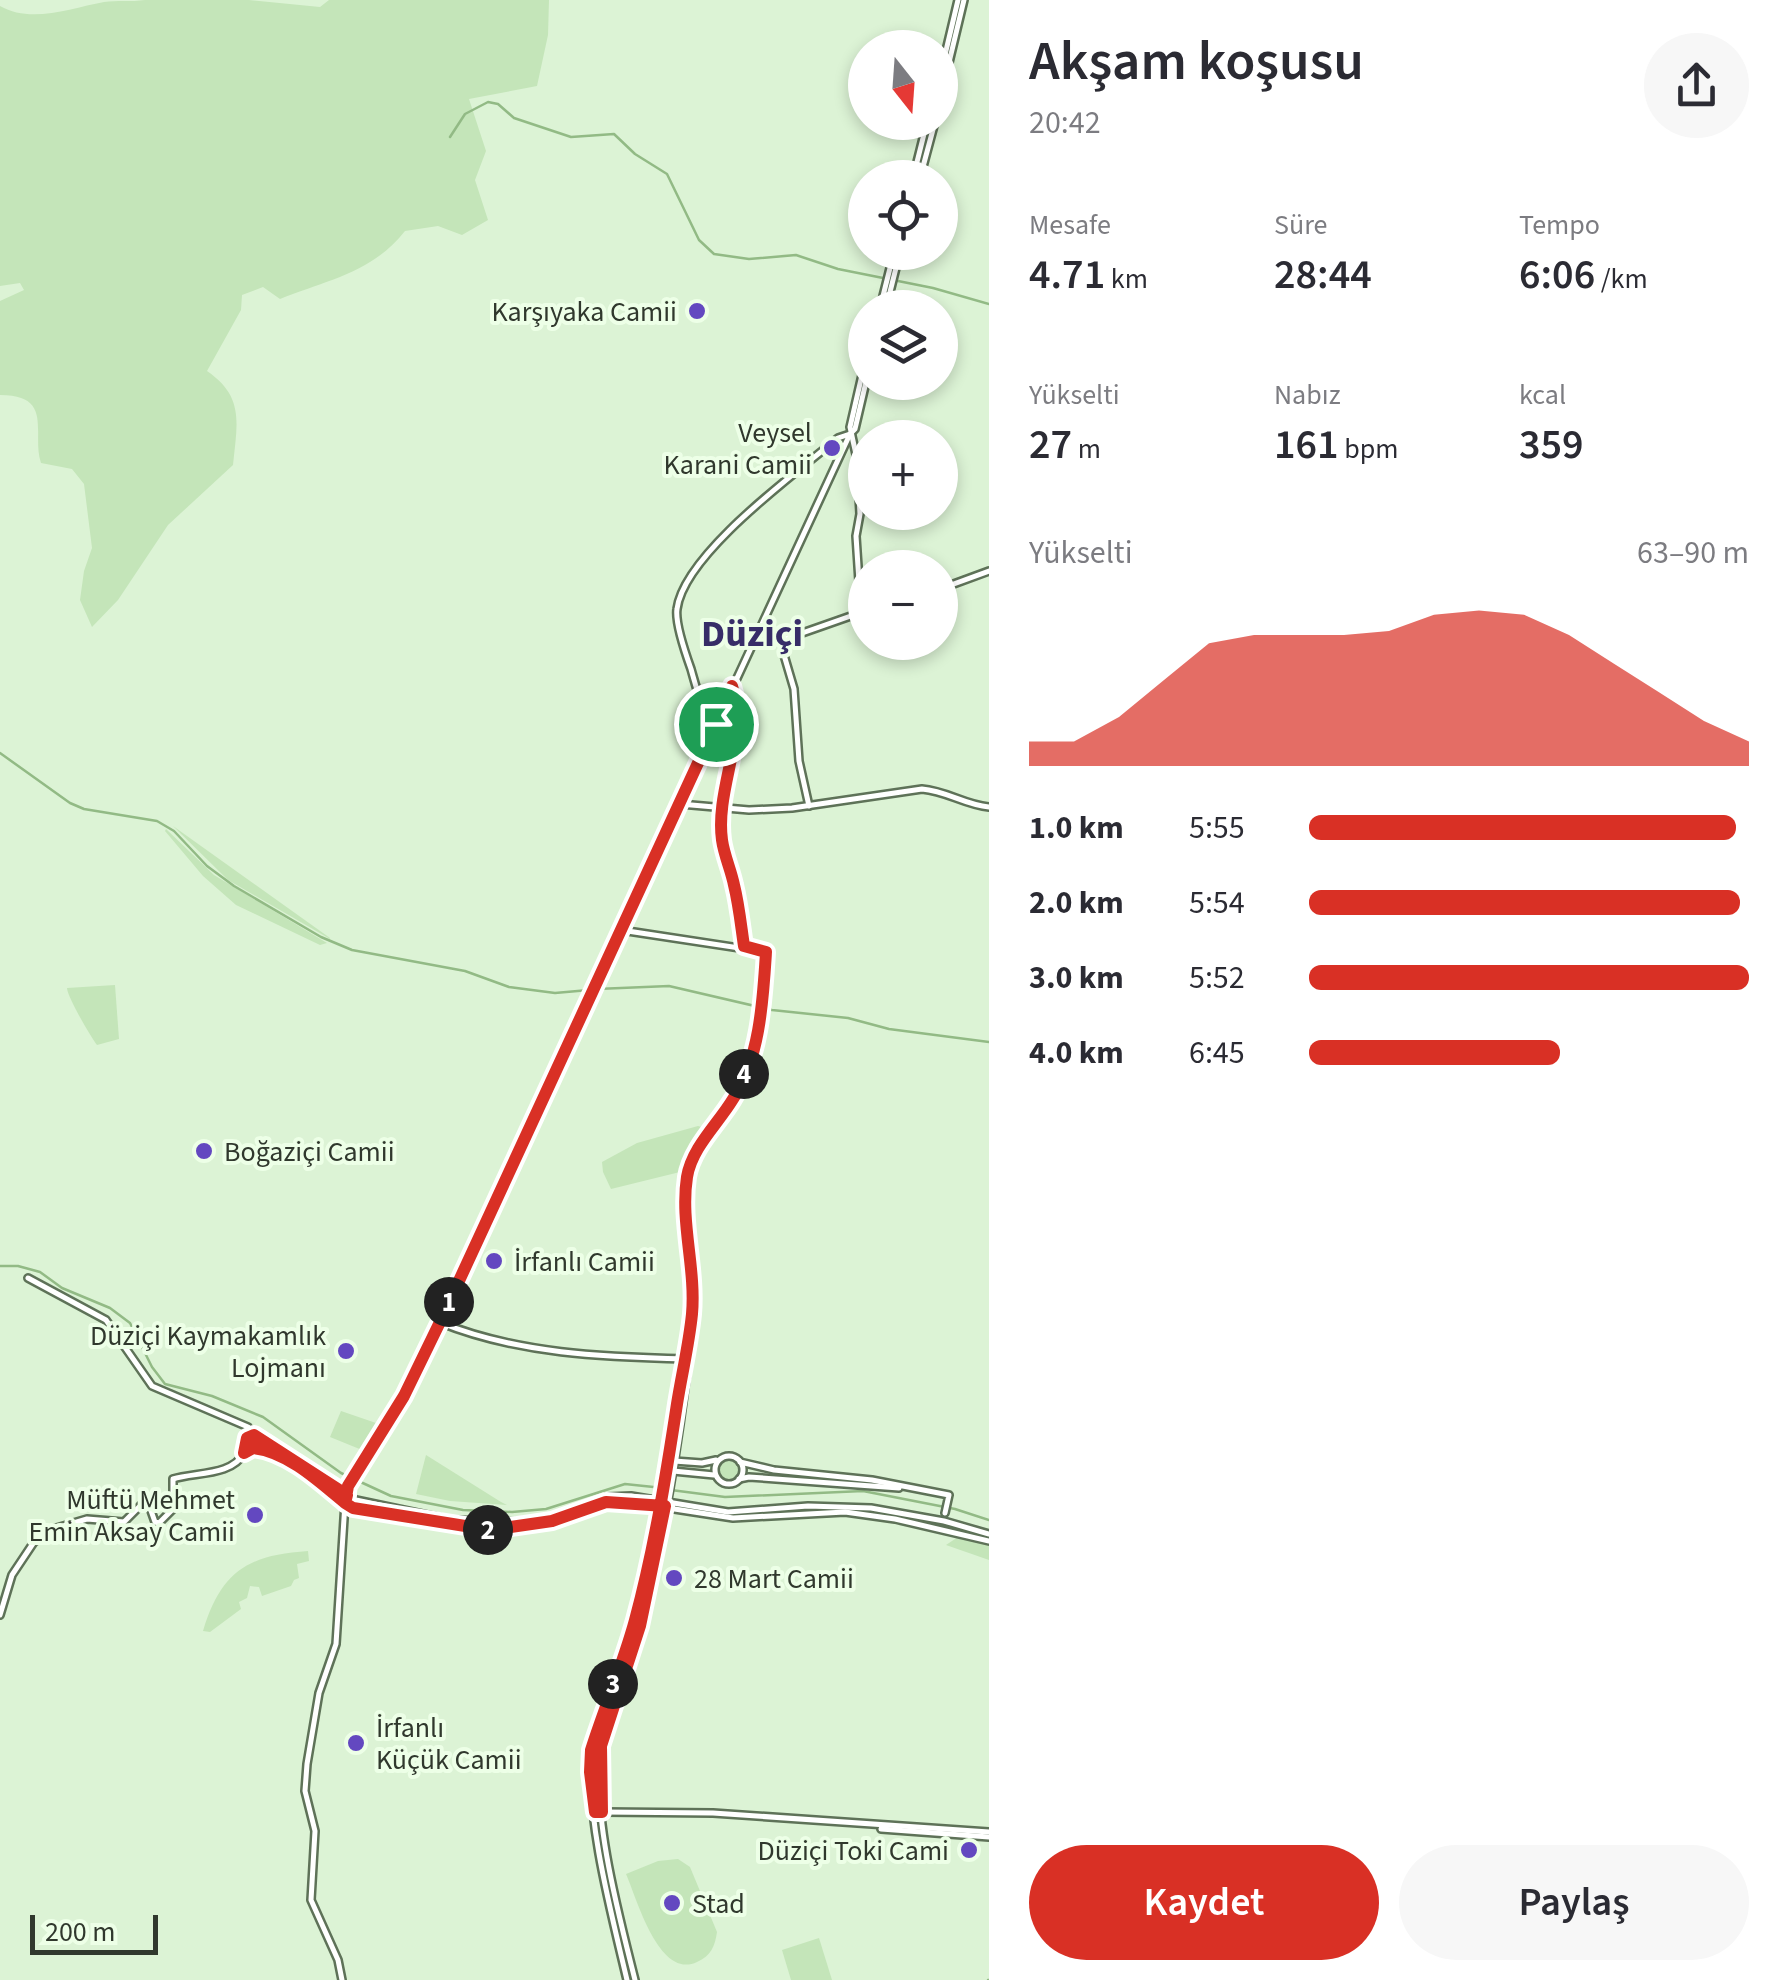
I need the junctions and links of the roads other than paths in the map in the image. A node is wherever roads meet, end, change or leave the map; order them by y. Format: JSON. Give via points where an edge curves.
{"nodes":[{"id":1,"x":961,"y":0,"type":"edge"},
{"id":2,"x":953,"y":30,"type":"edge"},
{"id":3,"x":955,"y":30,"type":"edge"},
{"id":4,"x":848,"y":435,"type":"edge"},
{"id":5,"x":848,"y":438,"type":"edge"},
{"id":6,"x":989,"y":571,"type":"edge"},
{"id":7,"x":958,"y":582,"type":"edge"},
{"id":8,"x":848,"y":616,"type":"edge"},
{"id":9,"x":757,"y":633,"type":"junction"},
{"id":10,"x":788,"y":638,"type":"junction"},
{"id":11,"x":732,"y":686,"type":"junction"},
{"id":12,"x":716,"y":724,"type":"junction"},
{"id":13,"x":680,"y":804,"type":"junction"},
{"id":14,"x":808,"y":806,"type":"junction"},
{"id":15,"x":989,"y":807,"type":"edge"},
{"id":16,"x":722,"y":808,"type":"junction"},
{"id":17,"x":621,"y":930,"type":"junction"},
{"id":18,"x":744,"y":946,"type":"junction"},
{"id":19,"x":28,"y":1278,"type":"dead end"},
{"id":20,"x":440,"y":1322,"type":"junction"},
{"id":21,"x":687,"y":1359,"type":"junction"},
{"id":22,"x":252,"y":1438,"type":"junction"},
{"id":23,"x":253,"y":1448,"type":"junction"},
{"id":24,"x":244,"y":1453,"type":"junction"},
{"id":25,"x":719,"y":1460,"type":"junction"},
{"id":26,"x":674,"y":1461,"type":"junction"},
{"id":27,"x":740,"y":1462,"type":"junction"},
{"id":28,"x":670,"y":1475,"type":"junction"},
{"id":29,"x":716,"y":1476,"type":"junction"},
{"id":30,"x":740,"y":1479,"type":"junction"},
{"id":31,"x":902,"y":1488,"type":"junction"},
{"id":32,"x":347,"y":1495,"type":"junction"},
{"id":33,"x":664,"y":1500,"type":"junction"},
{"id":34,"x":345,"y":1503,"type":"junction"},
{"id":35,"x":946,"y":1513,"type":"dead end"},
{"id":36,"x":989,"y":1538,"type":"edge"},
{"id":37,"x":0,"y":1615,"type":"edge"},
{"id":38,"x":599,"y":1812,"type":"junction"},
{"id":39,"x":989,"y":1834,"type":"edge"},
{"id":40,"x":342,"y":1980,"type":"edge"},
{"id":41,"x":627,"y":1980,"type":"edge"},
{"id":42,"x":635,"y":1980,"type":"edge"}],
"edges":[{"from":1,"to":2,"type":"street"},
{"from":1,"to":3,"type":"street"},
{"from":4,"to":12,"type":"street","via":[[722,533],[679,600],[686,655],[703,710]]},
{"from":5,"to":9,"type":"street"},
{"from":6,"to":7,"type":"street"},
{"from":8,"to":10,"type":"street"},
{"from":9,"to":10,"type":"street"},
{"from":9,"to":11,"type":"street"},
{"from":10,"to":14,"type":"street","via":[[784,655]]},
{"from":11,"to":12,"type":"street"},
{"from":11,"to":16,"type":"street","via":[[736,728]]},
{"from":12,"to":13,"type":"street"},
{"from":13,"to":16,"type":"street"},
{"from":13,"to":17,"type":"street"},
{"from":14,"to":15,"type":"street","via":[[922,788]]},
{"from":14,"to":16,"type":"street"},
{"from":16,"to":18,"type":"street","via":[[722,840]]},
{"from":17,"to":18,"type":"street"},
{"from":17,"to":20,"type":"street"},
{"from":18,"to":21,"type":"street","via":[[766,952],[763,1002],[735,1097],[688,1172],[694,1271]]},
{"from":19,"to":22,"type":"street","via":[[106,1320],[152,1386],[248,1426]]},
{"from":20,"to":21,"type":"street","via":[[550,1352]]},
{"from":20,"to":32,"type":"street"},
{"from":21,"to":26,"type":"street"},
{"from":21,"to":28,"type":"street"},
{"from":22,"to":23,"type":"street"},
{"from":22,"to":24,"type":"street"},
{"from":22,"to":32,"type":"street"},
{"from":23,"to":24,"type":"street"},
{"from":23,"to":34,"type":"street","via":[[310,1474]]},
{"from":24,"to":37,"type":"street","via":[[207,1474],[173,1479],[173,1509],[159,1523],[143,1502],[124,1522],[87,1519],[34,1542],[12,1575]]},
{"from":25,"to":26,"type":"street"},
{"from":25,"to":27,"type":"street"},
{"from":25,"to":29,"type":"street"},
{"from":26,"to":28,"type":"street"},
{"from":27,"to":30,"type":"street"},
{"from":27,"to":31,"type":"street"},
{"from":28,"to":29,"type":"street"},
{"from":28,"to":33,"type":"street"},
{"from":29,"to":30,"type":"street","via":[[727,1484]]},
{"from":30,"to":31,"type":"street"},
{"from":31,"to":35,"type":"street","via":[[944,1492]]},
{"from":32,"to":33,"type":"street","via":[[370,1505],[485,1522],[552,1517],[607,1498]]},
{"from":32,"to":34,"type":"street"},
{"from":33,"to":34,"type":"street","via":[[606,1502],[552,1521],[474,1530]]},
{"from":33,"to":36,"type":"street","via":[[733,1518],[845,1512]]},
{"from":33,"to":38,"type":"street","via":[[640,1626],[601,1746]]},
{"from":34,"to":40,"type":"street","via":[[336,1644],[306,1764],[315,1831],[311,1900]]},
{"from":38,"to":39,"type":"street","via":[[713,1812],[899,1832]]},
{"from":38,"to":41,"type":"street","via":[[607,1896]]},
{"from":38,"to":42,"type":"street"}]}
